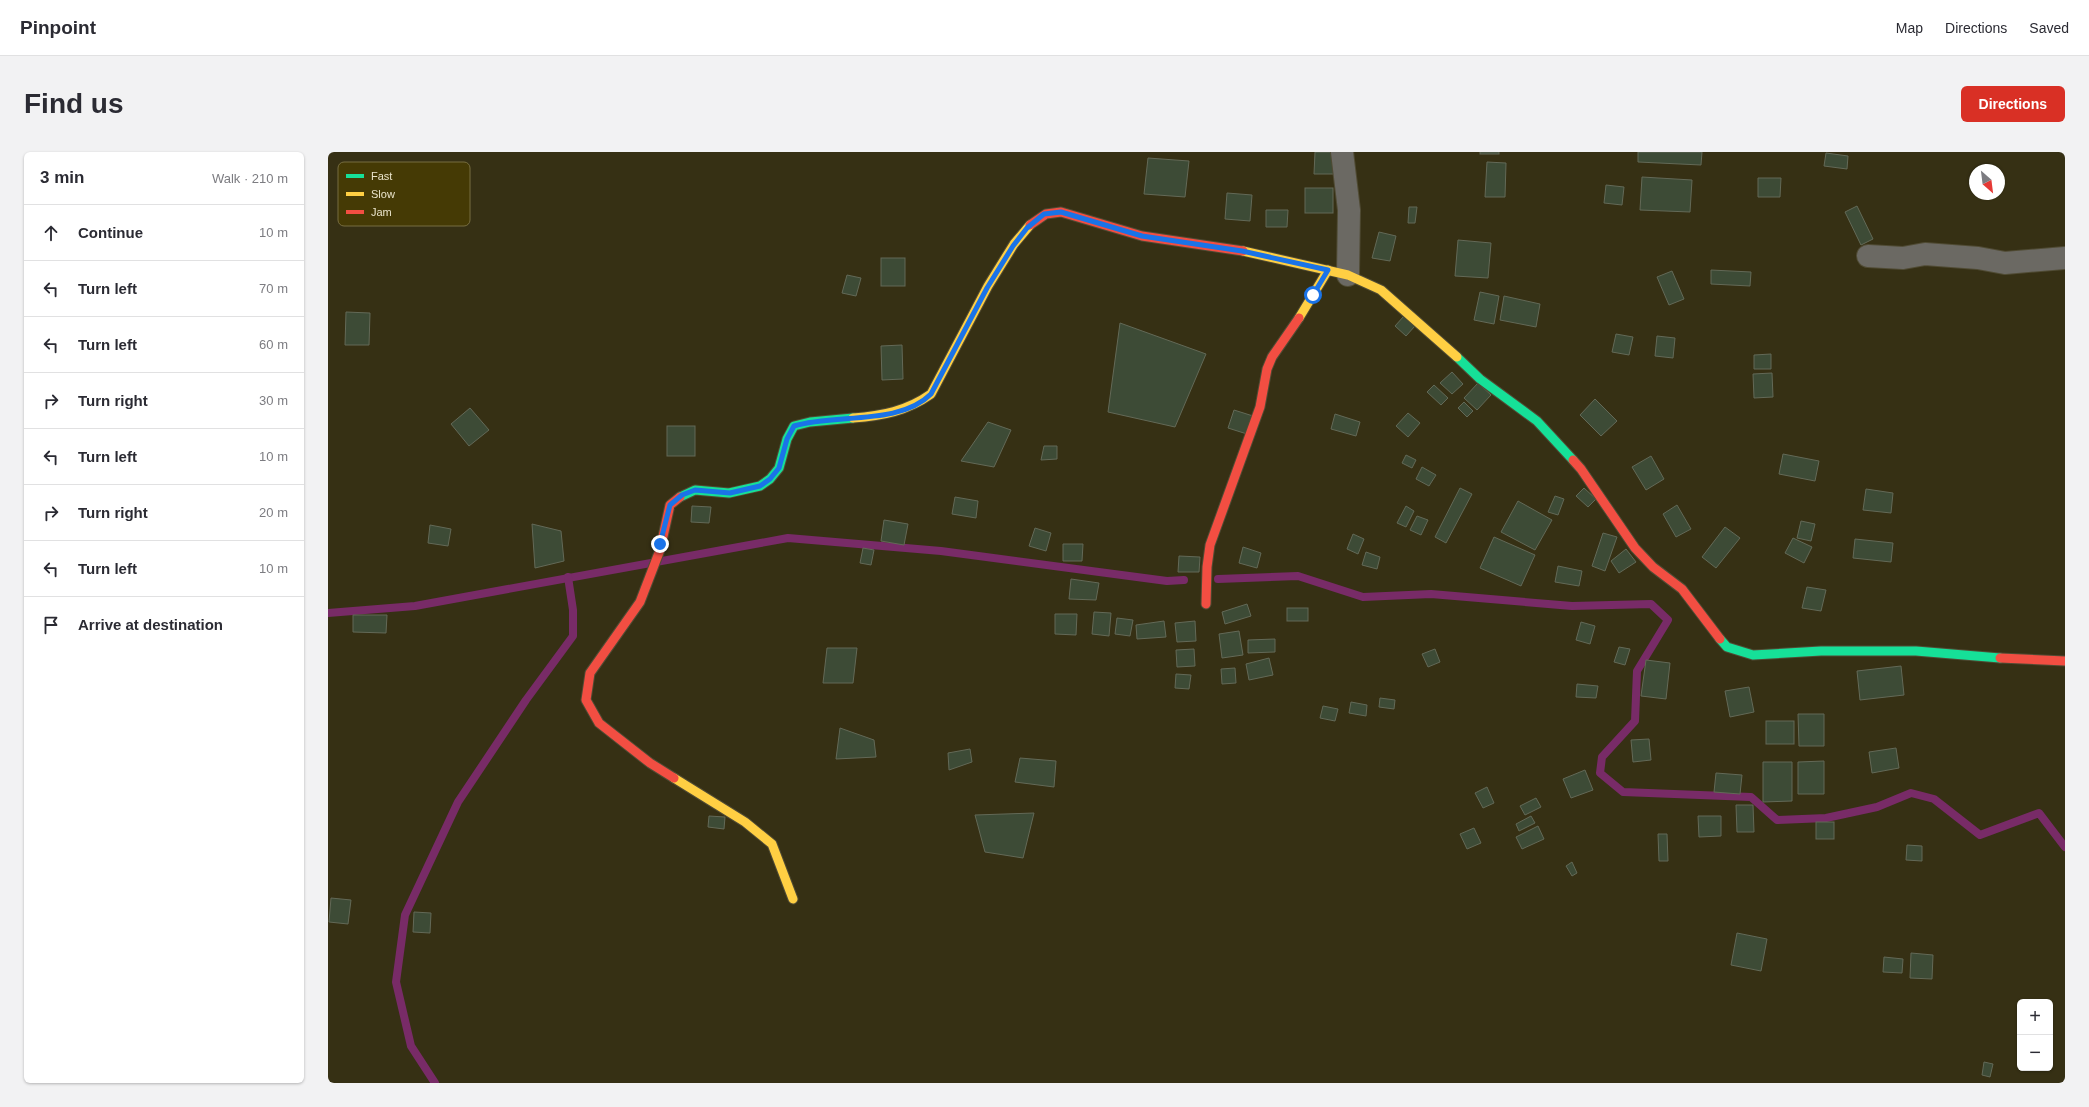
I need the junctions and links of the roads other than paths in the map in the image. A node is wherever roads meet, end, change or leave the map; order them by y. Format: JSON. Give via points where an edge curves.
{"nodes":[{"id":1,"x":1342,"y":152,"type":"edge"},
{"id":2,"x":1868,"y":256,"type":"dead end"},
{"id":3,"x":2065,"y":258,"type":"edge"},
{"id":4,"x":1338,"y":272,"type":"junction"},
{"id":5,"x":1206,"y":604,"type":"dead end"},
{"id":6,"x":2065,"y":661,"type":"edge"},
{"id":7,"x":792,"y":899,"type":"dead end"}],
"edges":[{"from":1,"to":4,"type":"street","via":[[1349,210]]},
{"from":2,"to":3,"type":"street","via":[[1903,258],[1925,254],[2005,263]]},
{"from":4,"to":5,"type":"street","via":[[1295,325],[1272,357],[1267,369],[1260,406],[1210,546]]},
{"from":4,"to":6,"type":"street","via":[[1381,290],[1480,379],[1537,421],[1582,470],[1635,548],[1653,567],[1682,589],[1727,647],[1753,655],[1821,651],[1916,651]]},
{"from":4,"to":7,"type":"street","via":[[1242,251],[1142,236],[1061,212],[1044,214],[1027,228],[1013,246],[987,288],[931,394],[922,403],[876,416],[808,421],[794,426],[787,439],[779,468],[760,486],[730,493],[695,490],[682,495],[670,505],[650,580],[640,602],[590,673],[586,700],[599,723],[644,759],[745,822],[772,844]]}]}
